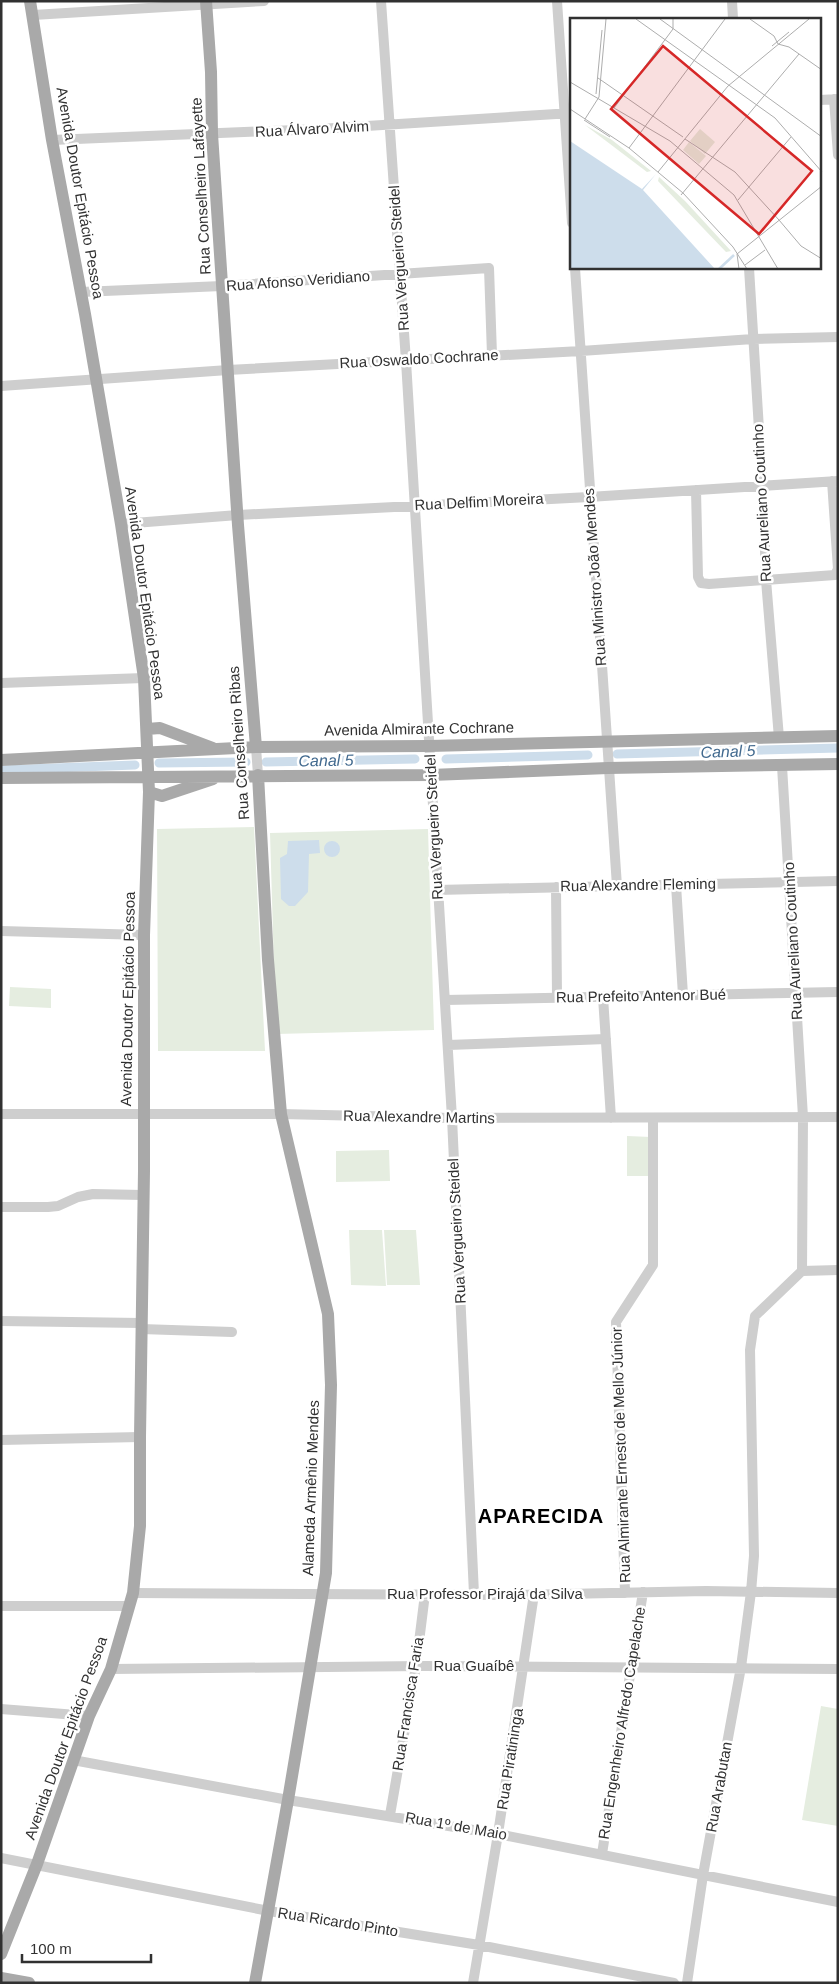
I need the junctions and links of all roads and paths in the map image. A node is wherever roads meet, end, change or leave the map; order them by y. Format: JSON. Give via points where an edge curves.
{"nodes":[{"id":1,"x":30,"y":1,"type":"edge"},
{"id":2,"x":264,"y":1,"type":"edge"},
{"id":3,"x":381,"y":1,"type":"edge"},
{"id":4,"x":556,"y":1,"type":"edge"},
{"id":5,"x":732,"y":1,"type":"edge"},
{"id":6,"x":206,"y":3,"type":"edge"},
{"id":7,"x":33,"y":15,"type":"junction"},
{"id":8,"x":733,"y":18,"type":"edge"},
{"id":9,"x":836,"y":99,"type":"edge"},
{"id":10,"x":822,"y":100,"type":"edge"},
{"id":11,"x":567,"y":113,"type":"edge"},
{"id":12,"x":390,"y":125,"type":"junction"},
{"id":13,"x":212,"y":134,"type":"junction"},
{"id":14,"x":52,"y":140,"type":"junction"},
{"id":15,"x":838,"y":156,"type":"edge"},
{"id":16,"x":570,"y":179,"type":"edge"},
{"id":17,"x":575,"y":269,"type":"edge"},
{"id":18,"x":749,"y":269,"type":"edge"},
{"id":19,"x":400,"y":274,"type":"junction"},
{"id":20,"x":222,"y":286,"type":"junction"},
{"id":21,"x":81,"y":292,"type":"junction"},
{"id":22,"x":838,"y":337,"type":"edge"},
{"id":23,"x":753,"y":340,"type":"junction"},
{"id":24,"x":581,"y":351,"type":"junction"},
{"id":25,"x":492,"y":355,"type":"junction"},
{"id":26,"x":406,"y":361,"type":"junction"},
{"id":27,"x":228,"y":370,"type":"junction"},
{"id":28,"x":95,"y":380,"type":"junction"},
{"id":29,"x":1,"y":386,"type":"edge"},
{"id":30,"x":835,"y":481,"type":"edge"},
{"id":31,"x":762,"y":485,"type":"junction"},
{"id":32,"x":696,"y":490,"type":"junction"},
{"id":33,"x":589,"y":497,"type":"junction"},
{"id":34,"x":414,"y":505,"type":"junction"},
{"id":35,"x":238,"y":515,"type":"junction"},
{"id":36,"x":120,"y":524,"type":"junction"},
{"id":37,"x":766,"y":580,"type":"junction"},
{"id":38,"x":144,"y":678,"type":"junction"},
{"id":39,"x":1,"y":683,"type":"edge"},
{"id":40,"x":146,"y":729,"type":"junction"},
{"id":41,"x":838,"y":736,"type":"edge"},
{"id":42,"x":779,"y":738,"type":"junction"},
{"id":43,"x":606,"y":743,"type":"junction"},
{"id":44,"x":429,"y":748,"type":"junction"},
{"id":45,"x":256,"y":749,"type":"junction"},
{"id":46,"x":220,"y":750,"type":"junction"},
{"id":47,"x":1,"y":760,"type":"edge"},
{"id":48,"x":148,"y":764,"type":"junction"},
{"id":49,"x":838,"y":764,"type":"edge"},
{"id":50,"x":608,"y":766,"type":"junction"},
{"id":51,"x":782,"y":766,"type":"junction"},
{"id":52,"x":431,"y":773,"type":"junction"},
{"id":53,"x":258,"y":774,"type":"junction"},
{"id":54,"x":222,"y":776,"type":"junction"},
{"id":55,"x":1,"y":778,"type":"edge"},
{"id":56,"x":149,"y":792,"type":"junction"},
{"id":57,"x":789,"y":881,"type":"junction"},
{"id":58,"x":838,"y":881,"type":"edge"},
{"id":59,"x":616,"y":886,"type":"junction"},
{"id":60,"x":676,"y":886,"type":"junction"},
{"id":61,"x":556,"y":887,"type":"junction"},
{"id":62,"x":437,"y":890,"type":"junction"},
{"id":63,"x":1,"y":931,"type":"edge"},
{"id":64,"x":144,"y":934,"type":"junction"},
{"id":65,"x":838,"y":992,"type":"edge"},
{"id":66,"x":796,"y":993,"type":"junction"},
{"id":67,"x":683,"y":995,"type":"junction"},
{"id":68,"x":557,"y":997,"type":"junction"},
{"id":69,"x":602,"y":997,"type":"junction"},
{"id":70,"x":445,"y":1000,"type":"junction"},
{"id":71,"x":606,"y":1039,"type":"junction"},
{"id":72,"x":448,"y":1045,"type":"junction"},
{"id":73,"x":143,"y":1113,"type":"junction"},
{"id":74,"x":1,"y":1114,"type":"edge"},
{"id":75,"x":281,"y":1114,"type":"junction"},
{"id":76,"x":803,"y":1117,"type":"junction"},
{"id":77,"x":838,"y":1117,"type":"edge"},
{"id":78,"x":452,"y":1118,"type":"junction"},
{"id":79,"x":611,"y":1118,"type":"junction"},
{"id":80,"x":653,"y":1118,"type":"junction"},
{"id":81,"x":143,"y":1195,"type":"junction"},
{"id":82,"x":1,"y":1207,"type":"edge"},
{"id":83,"x":838,"y":1270,"type":"edge"},
{"id":84,"x":802,"y":1271,"type":"junction"},
{"id":85,"x":1,"y":1322,"type":"edge"},
{"id":86,"x":141,"y":1326,"type":"junction"},
{"id":87,"x":232,"y":1332,"type":"dead end"},
{"id":88,"x":140,"y":1437,"type":"junction"},
{"id":89,"x":1,"y":1440,"type":"edge"},
{"id":90,"x":643,"y":1592,"type":"junction"},
{"id":91,"x":752,"y":1592,"type":"junction"},
{"id":92,"x":133,"y":1593,"type":"junction"},
{"id":93,"x":625,"y":1593,"type":"junction"},
{"id":94,"x":838,"y":1593,"type":"edge"},
{"id":95,"x":322,"y":1594,"type":"junction"},
{"id":96,"x":425,"y":1594,"type":"junction"},
{"id":97,"x":474,"y":1594,"type":"junction"},
{"id":98,"x":534,"y":1594,"type":"junction"},
{"id":99,"x":1,"y":1606,"type":"edge"},
{"id":100,"x":129,"y":1606,"type":"junction"},
{"id":101,"x":416,"y":1666,"type":"junction"},
{"id":102,"x":524,"y":1666,"type":"junction"},
{"id":103,"x":310,"y":1667,"type":"junction"},
{"id":104,"x":632,"y":1667,"type":"junction"},
{"id":105,"x":741,"y":1667,"type":"junction"},
{"id":106,"x":838,"y":1669,"type":"edge"},
{"id":107,"x":111,"y":1670,"type":"junction"},
{"id":108,"x":1,"y":1709,"type":"edge"},
{"id":109,"x":89,"y":1716,"type":"junction"},
{"id":110,"x":73,"y":1760,"type":"junction"},
{"id":111,"x":288,"y":1800,"type":"junction"},
{"id":112,"x":390,"y":1815,"type":"junction"},
{"id":113,"x":498,"y":1834,"type":"junction"},
{"id":114,"x":602,"y":1854,"type":"junction"},
{"id":115,"x":1,"y":1858,"type":"edge"},
{"id":116,"x":37,"y":1864,"type":"junction"},
{"id":117,"x":703,"y":1875,"type":"junction"},
{"id":118,"x":838,"y":1902,"type":"edge"},
{"id":119,"x":269,"y":1911,"type":"junction"},
{"id":120,"x":479,"y":1945,"type":"junction"},
{"id":121,"x":1,"y":1954,"type":"edge"},
{"id":122,"x":1,"y":1978,"type":"edge"},
{"id":123,"x":29,"y":1983,"type":"edge"},
{"id":124,"x":255,"y":1983,"type":"edge"},
{"id":125,"x":473,"y":1983,"type":"edge"},
{"id":126,"x":674,"y":1983,"type":"edge"},
{"id":127,"x":687,"y":1983,"type":"edge"}],
"edges":[{"from":1,"to":7,"type":"main road","name":"Avenida Doutor Epitácio Pessoa"},
{"from":2,"to":6,"type":"street"},
{"from":3,"to":12,"type":"street","name":"Rua Vergueiro Steidel"},
{"from":4,"to":11,"type":"street"},
{"from":5,"to":8,"type":"street"},
{"from":6,"to":7,"type":"street"},
{"from":6,"to":13,"type":"main road","name":"Rua Conselheiro Lafayette"},
{"from":7,"to":14,"type":"main road","name":"Avenida Doutor Epitácio Pessoa"},
{"from":9,"to":10,"type":"street"},
{"from":9,"to":15,"type":"street"},
{"from":11,"to":12,"type":"street","name":"Rua Álvaro Alvim"},
{"from":11,"to":16,"type":"street"},
{"from":12,"to":13,"type":"street","name":"Rua Álvaro Alvim"},
{"from":12,"to":19,"type":"street","name":"Rua Vergueiro Steidel"},
{"from":13,"to":14,"type":"street","name":"Rua Álvaro Alvim"},
{"from":13,"to":20,"type":"main road","name":"Rua Conselheiro Lafayette"},
{"from":14,"to":21,"type":"main road","name":"Avenida Doutor Epitácio Pessoa"},
{"from":17,"to":24,"type":"street","name":"Rua Ministro João Mendes"},
{"from":18,"to":23,"type":"street","name":"Rua Aureliano Coutinho"},
{"from":19,"to":20,"type":"street","name":"Rua Afonso Veridiano"},
{"from":19,"to":25,"type":"street","name":"Rua Afonso Veridiano","via":[[488,268]]},
{"from":19,"to":26,"type":"street","name":"Rua Vergueiro Steidel"},
{"from":20,"to":21,"type":"street","name":"Rua Afonso Veridiano"},
{"from":20,"to":27,"type":"main road","name":"Rua Conselheiro Lafayette"},
{"from":21,"to":28,"type":"main road","name":"Avenida Doutor Epitácio Pessoa"},
{"from":22,"to":23,"type":"street","name":"Rua Oswaldo Cochrane"},
{"from":23,"to":24,"type":"street","name":"Rua Oswaldo Cochrane"},
{"from":23,"to":31,"type":"street","name":"Rua Aureliano Coutinho"},
{"from":24,"to":25,"type":"street","name":"Rua Oswaldo Cochrane"},
{"from":24,"to":33,"type":"street","name":"Rua Ministro João Mendes"},
{"from":25,"to":26,"type":"street","name":"Rua Oswaldo Cochrane"},
{"from":26,"to":27,"type":"street","name":"Rua Oswaldo Cochrane"},
{"from":26,"to":34,"type":"street","name":"Rua Vergueiro Steidel"},
{"from":27,"to":28,"type":"street","name":"Rua Oswaldo Cochrane"},
{"from":27,"to":35,"type":"main road","name":"Rua Conselheiro Ribas"},
{"from":28,"to":29,"type":"street","name":"Rua Oswaldo Cochrane"},
{"from":28,"to":36,"type":"main road","name":"Avenida Doutor Epitácio Pessoa"},
{"from":30,"to":31,"type":"street","name":"Rua Delfim Moreira"},
{"from":30,"to":37,"type":"street","via":[[838,569],[835,575]]},
{"from":31,"to":32,"type":"street","name":"Rua Delfim Moreira"},
{"from":31,"to":37,"type":"street","name":"Rua Aureliano Coutinho"},
{"from":32,"to":33,"type":"street","name":"Rua Delfim Moreira"},
{"from":32,"to":37,"type":"street","via":[[698,577],[701,583]]},
{"from":33,"to":34,"type":"street","name":"Rua Delfim Moreira"},
{"from":33,"to":43,"type":"street","name":"Rua Ministro João Mendes"},
{"from":34,"to":35,"type":"street","name":"Rua Delfim Moreira"},
{"from":34,"to":44,"type":"street","name":"Rua Vergueiro Steidel"},
{"from":35,"to":36,"type":"street","name":"Rua Delfim Moreira"},
{"from":35,"to":45,"type":"main road","name":"Rua Conselheiro Ribas"},
{"from":36,"to":38,"type":"main road","name":"Avenida Doutor Epitácio Pessoa"},
{"from":37,"to":42,"type":"street","name":"Rua Aureliano Coutinho"},
{"from":38,"to":39,"type":"street"},
{"from":38,"to":40,"type":"main road","name":"Avenida Doutor Epitácio Pessoa"},
{"from":40,"to":46,"type":"main road","via":[[160,728]]},
{"from":40,"to":48,"type":"main road","name":"Avenida Doutor Epitácio Pessoa"},
{"from":41,"to":42,"type":"main road","name":"Avenida Almirante Cochrane"},
{"from":42,"to":43,"type":"main road","name":"Avenida Almirante Cochrane"},
{"from":43,"to":44,"type":"main road","name":"Avenida Almirante Cochrane"},
{"from":43,"to":50,"type":"street","name":"Rua Ministro João Mendes"},
{"from":44,"to":45,"type":"main road","name":"Avenida Almirante Cochrane"},
{"from":44,"to":52,"type":"street","name":"Rua Vergueiro Steidel"},
{"from":45,"to":46,"type":"main road","name":"Avenida Almirante Cochrane"},
{"from":45,"to":53,"type":"street","name":"Rua Conselheiro Ribas"},
{"from":46,"to":48,"type":"main road","name":"Avenida Almirante Cochrane"},
{"from":47,"to":48,"type":"main road","name":"Avenida Almirante Cochrane"},
{"from":48,"to":54,"type":"main road","name":"Avenida Almirante Cochrane"},
{"from":48,"to":55,"type":"main road","name":"Avenida Almirante Cochrane"},
{"from":48,"to":56,"type":"main road","name":"Avenida Doutor Epitácio Pessoa"},
{"from":49,"to":51,"type":"main road","name":"Avenida Almirante Cochrane"},
{"from":50,"to":51,"type":"main road","name":"Avenida Almirante Cochrane"},
{"from":50,"to":52,"type":"main road","name":"Avenida Almirante Cochrane"},
{"from":50,"to":59,"type":"street","name":"Rua Ministro João Mendes"},
{"from":51,"to":57,"type":"street","name":"Rua Aureliano Coutinho"},
{"from":52,"to":53,"type":"main road","name":"Avenida Almirante Cochrane"},
{"from":52,"to":62,"type":"street","name":"Rua Vergueiro Steidel"},
{"from":53,"to":54,"type":"main road","name":"Avenida Almirante Cochrane"},
{"from":53,"to":75,"type":"main road","name":"Rua Conselheiro Ribas","via":[[268,960]]},
{"from":54,"to":56,"type":"main road","via":[[162,796]]},
{"from":56,"to":64,"type":"main road","name":"Avenida Doutor Epitácio Pessoa"},
{"from":57,"to":58,"type":"street","name":"Rua Alexandre Fleming"},
{"from":57,"to":60,"type":"street","name":"Rua Alexandre Fleming"},
{"from":57,"to":66,"type":"street","name":"Rua Aureliano Coutinho"},
{"from":59,"to":60,"type":"street","name":"Rua Alexandre Fleming"},
{"from":59,"to":61,"type":"street","name":"Rua Alexandre Fleming"},
{"from":60,"to":67,"type":"street"},
{"from":61,"to":62,"type":"street","name":"Rua Alexandre Fleming"},
{"from":61,"to":68,"type":"street"},
{"from":62,"to":70,"type":"street","name":"Rua Vergueiro Steidel"},
{"from":63,"to":64,"type":"street"},
{"from":64,"to":73,"type":"main road","name":"Avenida Doutor Epitácio Pessoa"},
{"from":65,"to":66,"type":"street","name":"Rua Prefeito Antenor Bué"},
{"from":66,"to":67,"type":"street","name":"Rua Prefeito Antenor Bué"},
{"from":66,"to":76,"type":"street","name":"Rua Aureliano Coutinho"},
{"from":67,"to":69,"type":"street","name":"Rua Prefeito Antenor Bué"},
{"from":68,"to":69,"type":"street","name":"Rua Prefeito Antenor Bué"},
{"from":68,"to":70,"type":"street","name":"Rua Prefeito Antenor Bué"},
{"from":69,"to":71,"type":"street"},
{"from":70,"to":72,"type":"street","name":"Rua Vergueiro Steidel"},
{"from":71,"to":72,"type":"street"},
{"from":71,"to":79,"type":"street"},
{"from":72,"to":78,"type":"street","name":"Rua Vergueiro Steidel"},
{"from":73,"to":74,"type":"street","name":"Rua Alexandre Martins"},
{"from":73,"to":75,"type":"street","name":"Rua Alexandre Martins"},
{"from":73,"to":81,"type":"main road","name":"Avenida Doutor Epitácio Pessoa"},
{"from":75,"to":78,"type":"street","name":"Rua Alexandre Martins"},
{"from":75,"to":95,"type":"main road","name":"Alameda Armênio Mendes","via":[[328,1314],[331,1356],[329,1490],[326,1573]]},
{"from":76,"to":77,"type":"street","name":"Rua Alexandre Martins"},
{"from":76,"to":80,"type":"street","name":"Rua Alexandre Martins"},
{"from":76,"to":84,"type":"street","name":"Rua Aureliano Coutinho"},
{"from":78,"to":79,"type":"street","name":"Rua Alexandre Martins"},
{"from":78,"to":97,"type":"street","name":"Rua Vergueiro Steidel"},
{"from":79,"to":80,"type":"street","name":"Rua Alexandre Martins"},
{"from":80,"to":93,"type":"street","name":"Rua Almirante Ernesto de Mello Júnior","via":[[653,1265],[616,1322]]},
{"from":81,"to":82,"type":"street","via":[[93,1194],[78,1196],[58,1206]]},
{"from":81,"to":86,"type":"main road","name":"Avenida Doutor Epitácio Pessoa"},
{"from":83,"to":84,"type":"street"},
{"from":84,"to":91,"type":"street","via":[[755,1316],[750,1350]]},
{"from":85,"to":86,"type":"street"},
{"from":86,"to":87,"type":"street"},
{"from":86,"to":88,"type":"main road","name":"Avenida Doutor Epitácio Pessoa"},
{"from":88,"to":89,"type":"street"},
{"from":88,"to":92,"type":"main road","name":"Avenida Doutor Epitácio Pessoa","via":[[140,1526]]},
{"from":90,"to":91,"type":"street","name":"Rua Professor Pirajá da Silva"},
{"from":90,"to":93,"type":"street","name":"Rua Professor Pirajá da Silva"},
{"from":90,"to":104,"type":"street","name":"Rua Engenheiro Alfredo Capelache"},
{"from":91,"to":94,"type":"street","name":"Rua Professor Pirajá da Silva"},
{"from":91,"to":105,"type":"street","name":"Rua Arabutan"},
{"from":92,"to":95,"type":"street","name":"Rua Professor Pirajá da Silva"},
{"from":92,"to":100,"type":"main road","name":"Avenida Doutor Epitácio Pessoa"},
{"from":93,"to":98,"type":"street","name":"Rua Professor Pirajá da Silva"},
{"from":95,"to":96,"type":"street","name":"Rua Professor Pirajá da Silva"},
{"from":95,"to":103,"type":"main road","name":"Alameda Armênio Mendes"},
{"from":96,"to":97,"type":"street","name":"Rua Professor Pirajá da Silva"},
{"from":96,"to":101,"type":"street","name":"Rua Francisca Faria"},
{"from":97,"to":98,"type":"street","name":"Rua Professor Pirajá da Silva"},
{"from":98,"to":102,"type":"street","name":"Rua Piratininga"},
{"from":99,"to":100,"type":"street"},
{"from":100,"to":107,"type":"main road","name":"Avenida Doutor Epitácio Pessoa"},
{"from":101,"to":102,"type":"street","name":"Rua Guaíbê"},
{"from":101,"to":103,"type":"street","name":"Rua Guaíbê"},
{"from":101,"to":112,"type":"street","name":"Rua Francisca Faria"},
{"from":102,"to":104,"type":"street","name":"Rua Guaíbê"},
{"from":102,"to":113,"type":"street","name":"Rua Piratininga"},
{"from":103,"to":107,"type":"street","name":"Rua Guaíbê"},
{"from":103,"to":111,"type":"main road","name":"Alameda Armênio Mendes"},
{"from":104,"to":105,"type":"street","name":"Rua Guaíbê"},
{"from":104,"to":114,"type":"street","name":"Rua Engenheiro Alfredo Capelache"},
{"from":105,"to":106,"type":"street","name":"Rua Guaíbê"},
{"from":105,"to":117,"type":"street","name":"Rua Arabutan"},
{"from":107,"to":109,"type":"main road","name":"Avenida Doutor Epitácio Pessoa"},
{"from":108,"to":109,"type":"street"},
{"from":109,"to":110,"type":"main road","name":"Avenida Doutor Epitácio Pessoa"},
{"from":110,"to":111,"type":"street","name":"Rua 1º de Maio"},
{"from":110,"to":116,"type":"main road","name":"Avenida Doutor Epitácio Pessoa"},
{"from":111,"to":112,"type":"street","name":"Rua 1º de Maio"},
{"from":111,"to":119,"type":"main road","name":"Alameda Armênio Mendes"},
{"from":112,"to":113,"type":"street","name":"Rua 1º de Maio"},
{"from":113,"to":114,"type":"street","name":"Rua 1º de Maio"},
{"from":113,"to":120,"type":"street","name":"Rua Piratininga"},
{"from":114,"to":117,"type":"street","name":"Rua 1º de Maio"},
{"from":115,"to":116,"type":"street","name":"Rua Ricardo Pinto"},
{"from":116,"to":119,"type":"street","name":"Rua Ricardo Pinto"},
{"from":116,"to":121,"type":"main road","name":"Avenida Doutor Epitácio Pessoa"},
{"from":117,"to":118,"type":"street","name":"Rua 1º de Maio"},
{"from":117,"to":127,"type":"street","name":"Rua Arabutan"},
{"from":119,"to":120,"type":"street","name":"Rua Ricardo Pinto"},
{"from":119,"to":124,"type":"main road","name":"Alameda Armênio Mendes"},
{"from":120,"to":125,"type":"street","name":"Rua Piratininga"},
{"from":120,"to":126,"type":"street","name":"Rua Ricardo Pinto"},
{"from":122,"to":123,"type":"main road"}]}
